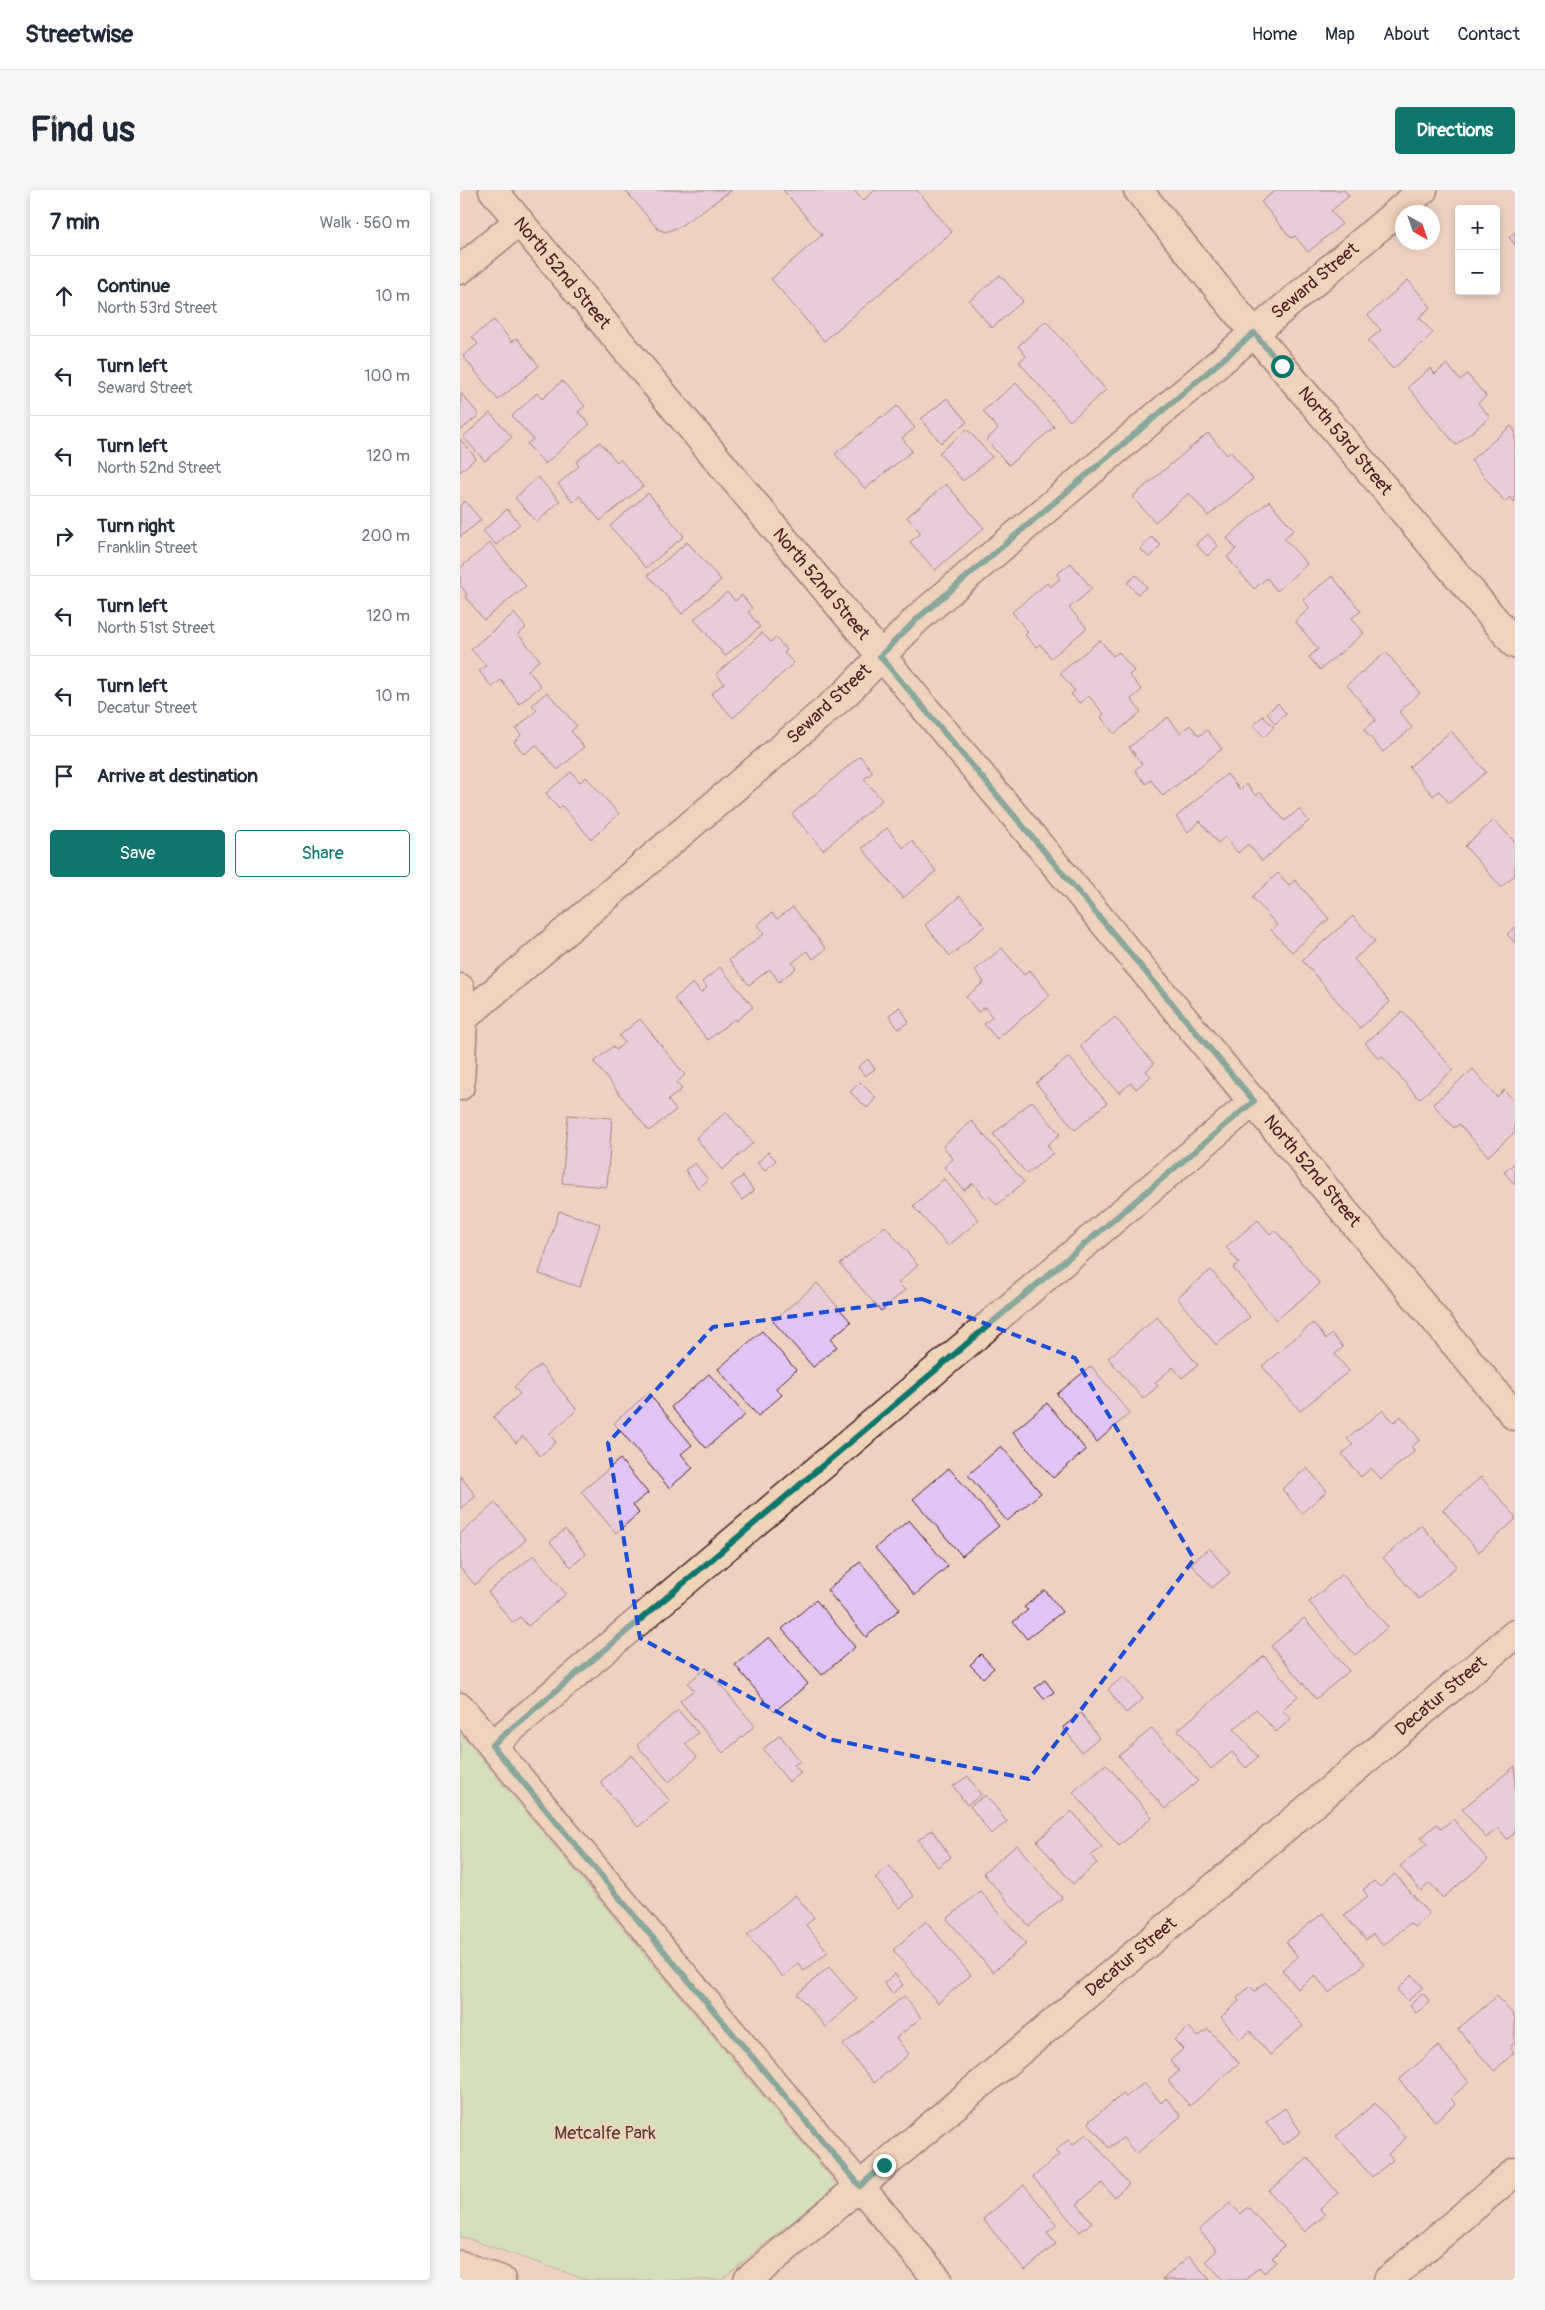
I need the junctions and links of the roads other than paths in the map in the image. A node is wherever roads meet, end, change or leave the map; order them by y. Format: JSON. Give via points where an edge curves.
{"nodes":[{"id":1,"x":493,"y":190,"type":"edge"},
{"id":2,"x":1138,"y":190,"type":"edge"},
{"id":3,"x":1423,"y":190,"type":"edge"},
{"id":4,"x":519,"y":221,"type":"junction"},
{"id":5,"x":460,"y":270,"type":"edge"},
{"id":6,"x":1254,"y":333,"type":"junction"},
{"id":7,"x":1515,"y":644,"type":"edge"},
{"id":8,"x":880,"y":656,"type":"junction"},
{"id":9,"x":460,"y":988,"type":"edge"},
{"id":10,"x":462,"y":1019,"type":"edge"},
{"id":11,"x":460,"y":1086,"type":"edge"},
{"id":12,"x":1254,"y":1101,"type":"junction"},
{"id":13,"x":1515,"y":1416,"type":"edge"},
{"id":14,"x":1515,"y":1634,"type":"edge"},
{"id":15,"x":460,"y":1707,"type":"edge"},
{"id":16,"x":492,"y":1745,"type":"junction"},
{"id":17,"x":1515,"y":2172,"type":"edge"},
{"id":18,"x":860,"y":2186,"type":"junction"},
{"id":19,"x":460,"y":2265,"type":"edge"},
{"id":20,"x":501,"y":2280,"type":"edge"},
{"id":21,"x":748,"y":2280,"type":"edge"},
{"id":22,"x":938,"y":2280,"type":"edge"},
{"id":23,"x":1388,"y":2280,"type":"edge"}],
"edges":[{"from":1,"to":4,"type":"street","name":"North 52nd Street"},
{"from":2,"to":6,"type":"street","name":"North 53rd Street"},
{"from":3,"to":6,"type":"street","name":"Seward Street"},
{"from":4,"to":5,"type":"street"},
{"from":4,"to":8,"type":"street","name":"North 52nd Street"},
{"from":6,"to":7,"type":"street","name":"North 53rd Street"},
{"from":6,"to":8,"type":"street","name":"Seward Street","via":[[918,618]]},
{"from":8,"to":10,"type":"street","name":"Seward Street","via":[[846,693]]},
{"from":8,"to":12,"type":"street","name":"North 52nd Street"},
{"from":9,"to":10,"type":"street"},
{"from":10,"to":11,"type":"street"},
{"from":12,"to":13,"type":"street","name":"North 52nd Street"},
{"from":12,"to":16,"type":"street"},
{"from":14,"to":18,"type":"street","name":"Decatur Street"},
{"from":15,"to":16,"type":"street"},
{"from":16,"to":18,"type":"street"},
{"from":17,"to":23,"type":"street"},
{"from":18,"to":21,"type":"street","name":"Decatur Street"},
{"from":18,"to":22,"type":"street"},
{"from":19,"to":20,"type":"street"}]}
